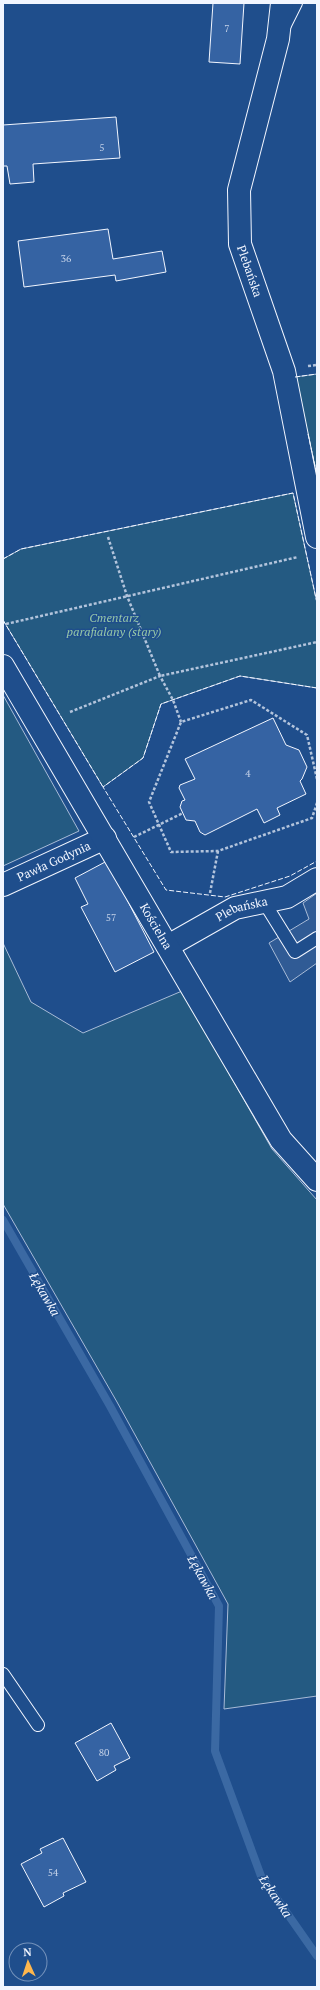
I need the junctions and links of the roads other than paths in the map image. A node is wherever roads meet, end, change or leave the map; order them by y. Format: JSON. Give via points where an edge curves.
{"nodes":[{"id":1,"x":282,"y":3,"type":"edge"},
{"id":2,"x":296,"y":3,"type":"edge"},
{"id":3,"x":278,"y":39,"type":"junction"},
{"id":4,"x":317,"y":537,"type":"edge"},
{"id":5,"x":3,"y":666,"type":"edge"},
{"id":6,"x":105,"y":838,"type":"junction"},
{"id":7,"x":317,"y":879,"type":"edge"},
{"id":8,"x":3,"y":884,"type":"edge"},
{"id":9,"x":264,"y":902,"type":"junction"},
{"id":10,"x":317,"y":938,"type":"edge"},
{"id":11,"x":168,"y":946,"type":"junction"},
{"id":12,"x":317,"y":1180,"type":"edge"},
{"id":13,"x":3,"y":1674,"type":"edge"},
{"id":14,"x":38,"y":1725,"type":"dead end"}],
"edges":[{"from":1,"to":3,"type":"street","name":"Plebańska"},
{"from":2,"to":3,"type":"lane"},
{"from":3,"to":4,"type":"street","name":"Plebańska","via":[[239,190],[240,244],[284,371]]},
{"from":5,"to":6,"type":"street","name":"Kościelna"},
{"from":6,"to":8,"type":"street","name":"Pawła Godynia"},
{"from":6,"to":11,"type":"street","name":"Kościelna"},
{"from":7,"to":9,"type":"street","name":"Plebańska","via":[[287,896]]},
{"from":9,"to":10,"type":"lane","via":[[295,952]]},
{"from":9,"to":11,"type":"street","name":"Plebańska","via":[[235,908]]},
{"from":11,"to":12,"type":"street","name":"Kościelna","via":[[281,1140]]},
{"from":13,"to":14,"type":"lane"}]}
